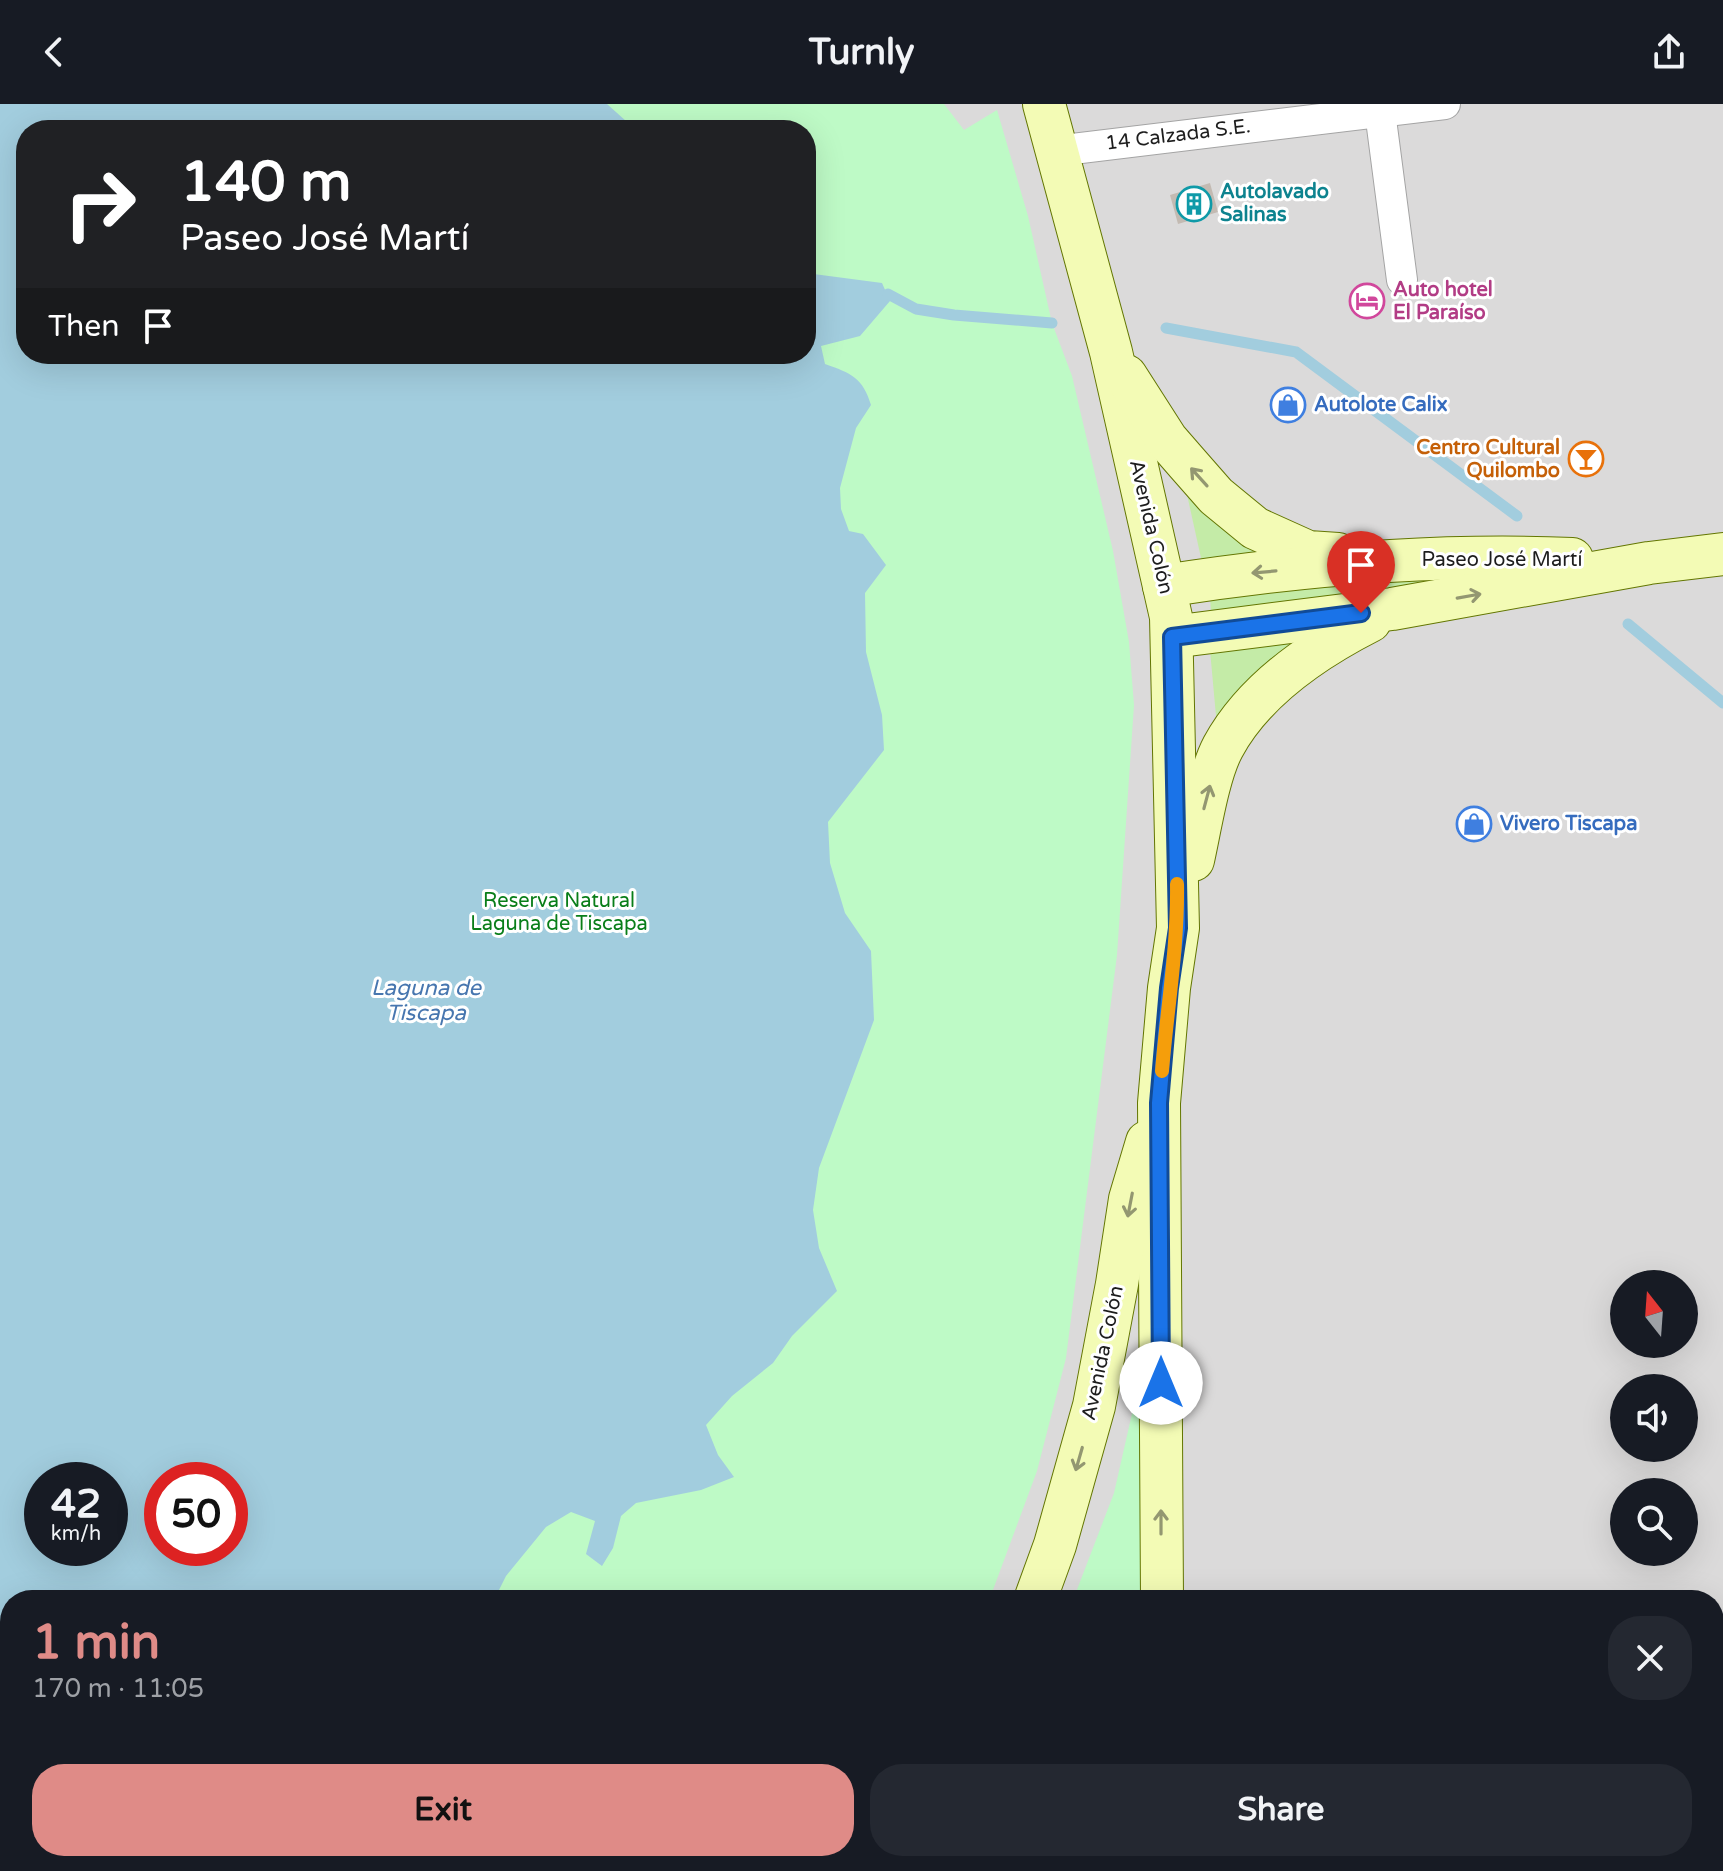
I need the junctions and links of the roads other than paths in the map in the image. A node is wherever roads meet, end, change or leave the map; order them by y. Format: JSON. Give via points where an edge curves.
{"nodes":[{"id":1,"x":1044,"y":104,"type":"edge"},
{"id":2,"x":1445,"y":104,"type":"edge"},
{"id":3,"x":1379,"y":107,"type":"edge"},
{"id":4,"x":1056,"y":151,"type":"junction"},
{"id":5,"x":1402,"y":280,"type":"dead end"},
{"id":6,"x":1111,"y":352,"type":"junction"},
{"id":7,"x":1723,"y":554,"type":"edge"},
{"id":8,"x":1419,"y":558,"type":"junction"},
{"id":9,"x":1649,"y":563,"type":"junction"},
{"id":10,"x":1164,"y":586,"type":"junction"},
{"id":11,"x":1392,"y":609,"type":"junction"},
{"id":12,"x":1172,"y":637,"type":"junction"},
{"id":13,"x":1178,"y":928,"type":"junction"},
{"id":14,"x":1159,"y":1103,"type":"junction"},
{"id":15,"x":1039,"y":1590,"type":"edge"},
{"id":16,"x":1162,"y":1590,"type":"edge"}],
"edges":[{"from":1,"to":4,"type":"main road","name":"Avenida Colón"},
{"from":2,"to":3,"type":"street","name":"14 Calzada S.E."},
{"from":3,"to":4,"type":"street","name":"14 Calzada S.E."},
{"from":3,"to":5,"type":"street"},
{"from":4,"to":6,"type":"main road","name":"Avenida Colón"},
{"from":8,"to":6,"type":"main road","one_way":true,"via":[[1308,552],[1255,528],[1216,496],[1167,440]]},
{"from":6,"to":10,"type":"main road","name":"Avenida Colón"},
{"from":7,"to":9,"type":"main road","name":"Paseo José Martí"},
{"from":8,"to":9,"type":"main road","name":"Paseo José Martí"},
{"from":8,"to":10,"type":"main road","name":"Paseo José Martí","one_way":true},
{"from":11,"to":9,"type":"main road","name":"Paseo José Martí","one_way":true},
{"from":10,"to":12,"type":"main road","name":"Avenida Colón"},
{"from":11,"to":12,"type":"main road","name":"Paseo José Martí"},
{"from":13,"to":11,"type":"main road","one_way":true,"via":[[1222,749],[1248,712],[1283,677],[1325,644]]},
{"from":12,"to":13,"type":"main road","name":"Avenida Colón"},
{"from":13,"to":14,"type":"main road","name":"Avenida Colón"},
{"from":14,"to":15,"type":"main road","name":"Avenida Colón","one_way":true,"via":[[1130,1199],[1094,1406]]},
{"from":16,"to":14,"type":"main road","name":"Avenida Colón","one_way":true}]}
